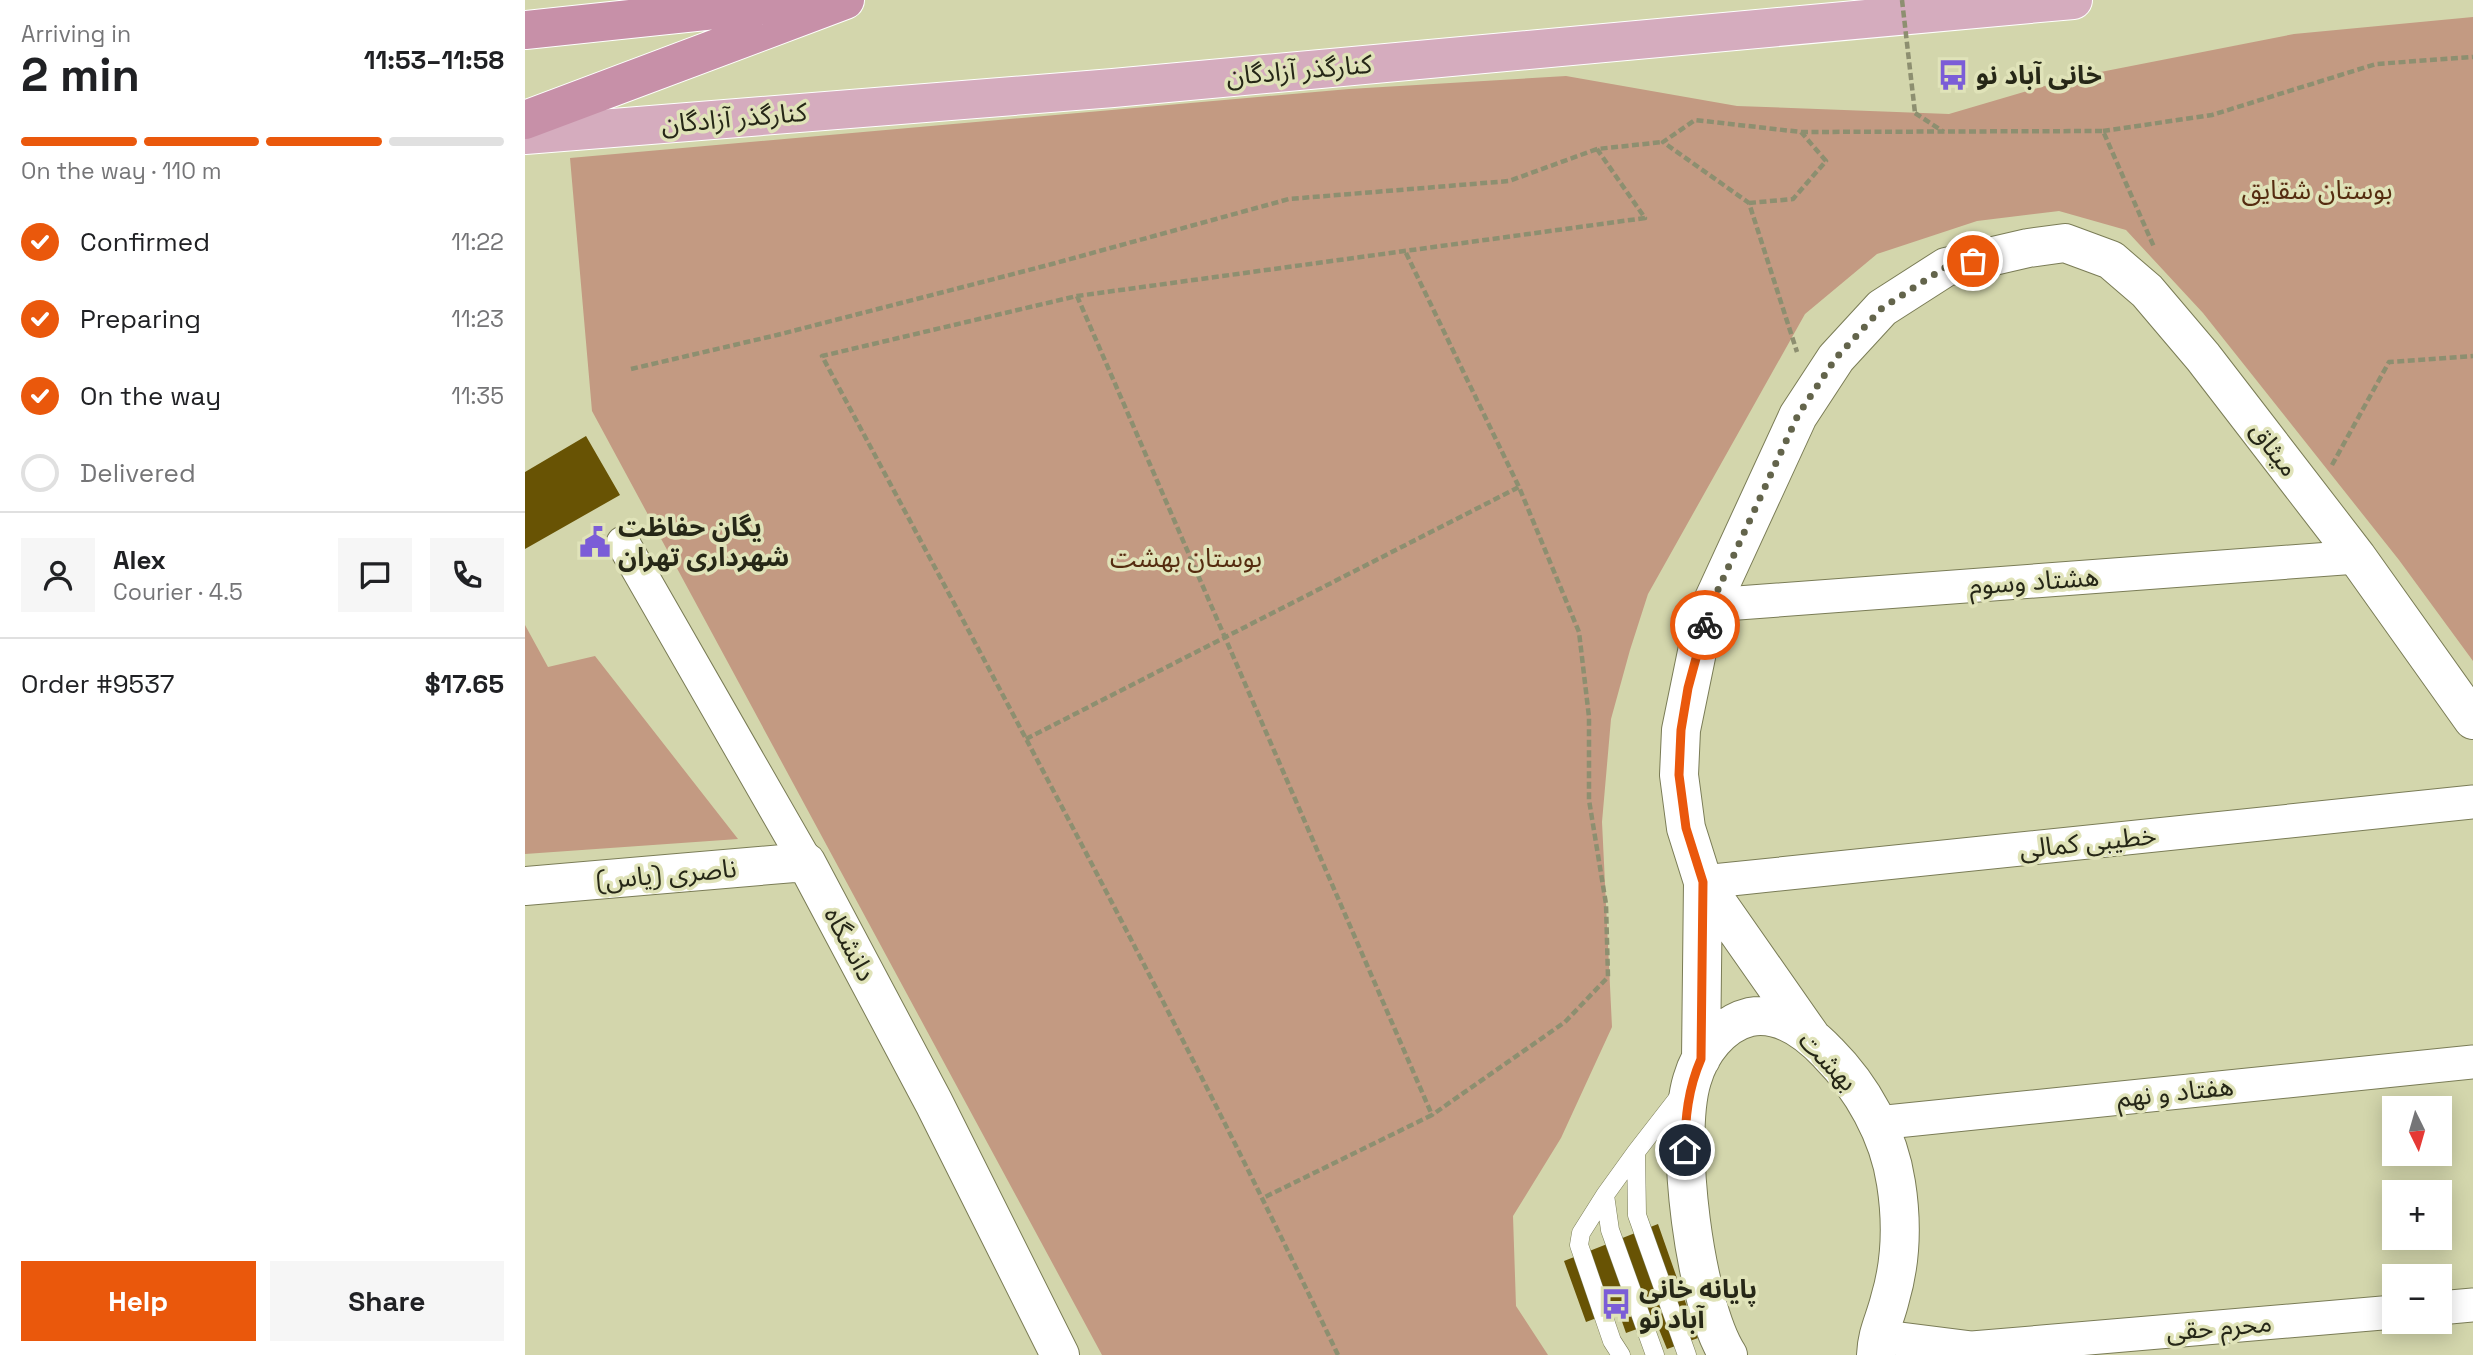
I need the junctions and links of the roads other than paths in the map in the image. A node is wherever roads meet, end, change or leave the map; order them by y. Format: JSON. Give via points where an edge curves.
{"nodes":[{"id":1,"x":811,"y":0,"type":"edge"},
{"id":2,"x":845,"y":0,"type":"edge"},
{"id":3,"x":2073,"y":0,"type":"edge"},
{"id":4,"x":525,"y":30,"type":"edge"},
{"id":5,"x":525,"y":120,"type":"edge"},
{"id":6,"x":525,"y":135,"type":"edge"},
{"id":7,"x":623,"y":543,"type":"dead end"},
{"id":8,"x":2357,"y":557,"type":"junction"},
{"id":9,"x":1711,"y":605,"type":"junction"},
{"id":10,"x":2473,"y":720,"type":"edge"},
{"id":11,"x":2473,"y":802,"type":"edge"},
{"id":12,"x":806,"y":862,"type":"junction"},
{"id":13,"x":1703,"y":882,"type":"junction"},
{"id":14,"x":525,"y":886,"type":"edge"},
{"id":15,"x":1811,"y":1035,"type":"junction"},
{"id":16,"x":2473,"y":1062,"type":"edge"},
{"id":17,"x":1696,"y":1070,"type":"junction"},
{"id":18,"x":1877,"y":1123,"type":"junction"},
{"id":19,"x":1636,"y":1152,"type":"junction"},
{"id":20,"x":1605,"y":1195,"type":"junction"},
{"id":21,"x":2473,"y":1305,"type":"edge"},
{"id":22,"x":2452,"y":1307,"type":"edge"},
{"id":23,"x":2382,"y":1313,"type":"edge"},
{"id":24,"x":1877,"y":1346,"type":"edge"},
{"id":25,"x":1060,"y":1355,"type":"edge"},
{"id":26,"x":1621,"y":1355,"type":"edge"},
{"id":27,"x":1655,"y":1355,"type":"edge"},
{"id":28,"x":1687,"y":1355,"type":"edge"},
{"id":29,"x":1728,"y":1355,"type":"edge"}],
"edges":[{"from":1,"to":4,"type":"highway"},
{"from":2,"to":5,"type":"highway"},
{"from":3,"to":6,"type":"main road","name":"کنارگذر آزادگان","via":[[1113,88]]},
{"from":7,"to":12,"type":"street","name":"دانشگاه"},
{"from":8,"to":9,"type":"street","name":"هشتاد وسوم"},
{"from":8,"to":9,"type":"street","name":"میثاق","via":[[2147,291],[2111,260],[2065,243],[1946,267],[1882,308],[1836,358],[1798,415]]},
{"from":8,"to":10,"type":"street","name":"میثاق"},
{"from":9,"to":13,"type":"street","name":"میثاق","via":[[1688,688],[1679,775],[1686,828]]},
{"from":11,"to":13,"type":"street","name":"خطیبی کمالی"},
{"from":12,"to":14,"type":"street","name":"ناصری (یاس)"},
{"from":12,"to":25,"type":"street","name":"دانشگاه"},
{"from":13,"to":15,"type":"street"},
{"from":13,"to":17,"type":"street"},
{"from":15,"to":17,"type":"street","name":"بهشت","via":[[1786,1021],[1762,1015],[1736,1020],[1711,1042]]},
{"from":15,"to":18,"type":"street","name":"بهشت","via":[[1839,1064]]},
{"from":16,"to":18,"type":"street","name":"هفتاد و نهم"},
{"from":17,"to":19,"type":"lane"},
{"from":17,"to":29,"type":"street","name":"بهشت","via":[[1685,1122],[1691,1217],[1713,1324]]},
{"from":18,"to":24,"type":"street","name":"بهشت","via":[[1896,1181],[1900,1226],[1897,1268]]},
{"from":19,"to":20,"type":"lane"},
{"from":19,"to":28,"type":"lane","via":[[1637,1215]]},
{"from":20,"to":26,"type":"lane","via":[[1581,1233],[1579,1245]]},
{"from":20,"to":27,"type":"lane","via":[[1610,1230]]},
{"from":21,"to":22,"type":"street"},
{"from":23,"to":24,"type":"street","name":"محرم حقی","via":[[1972,1348]]}]}
